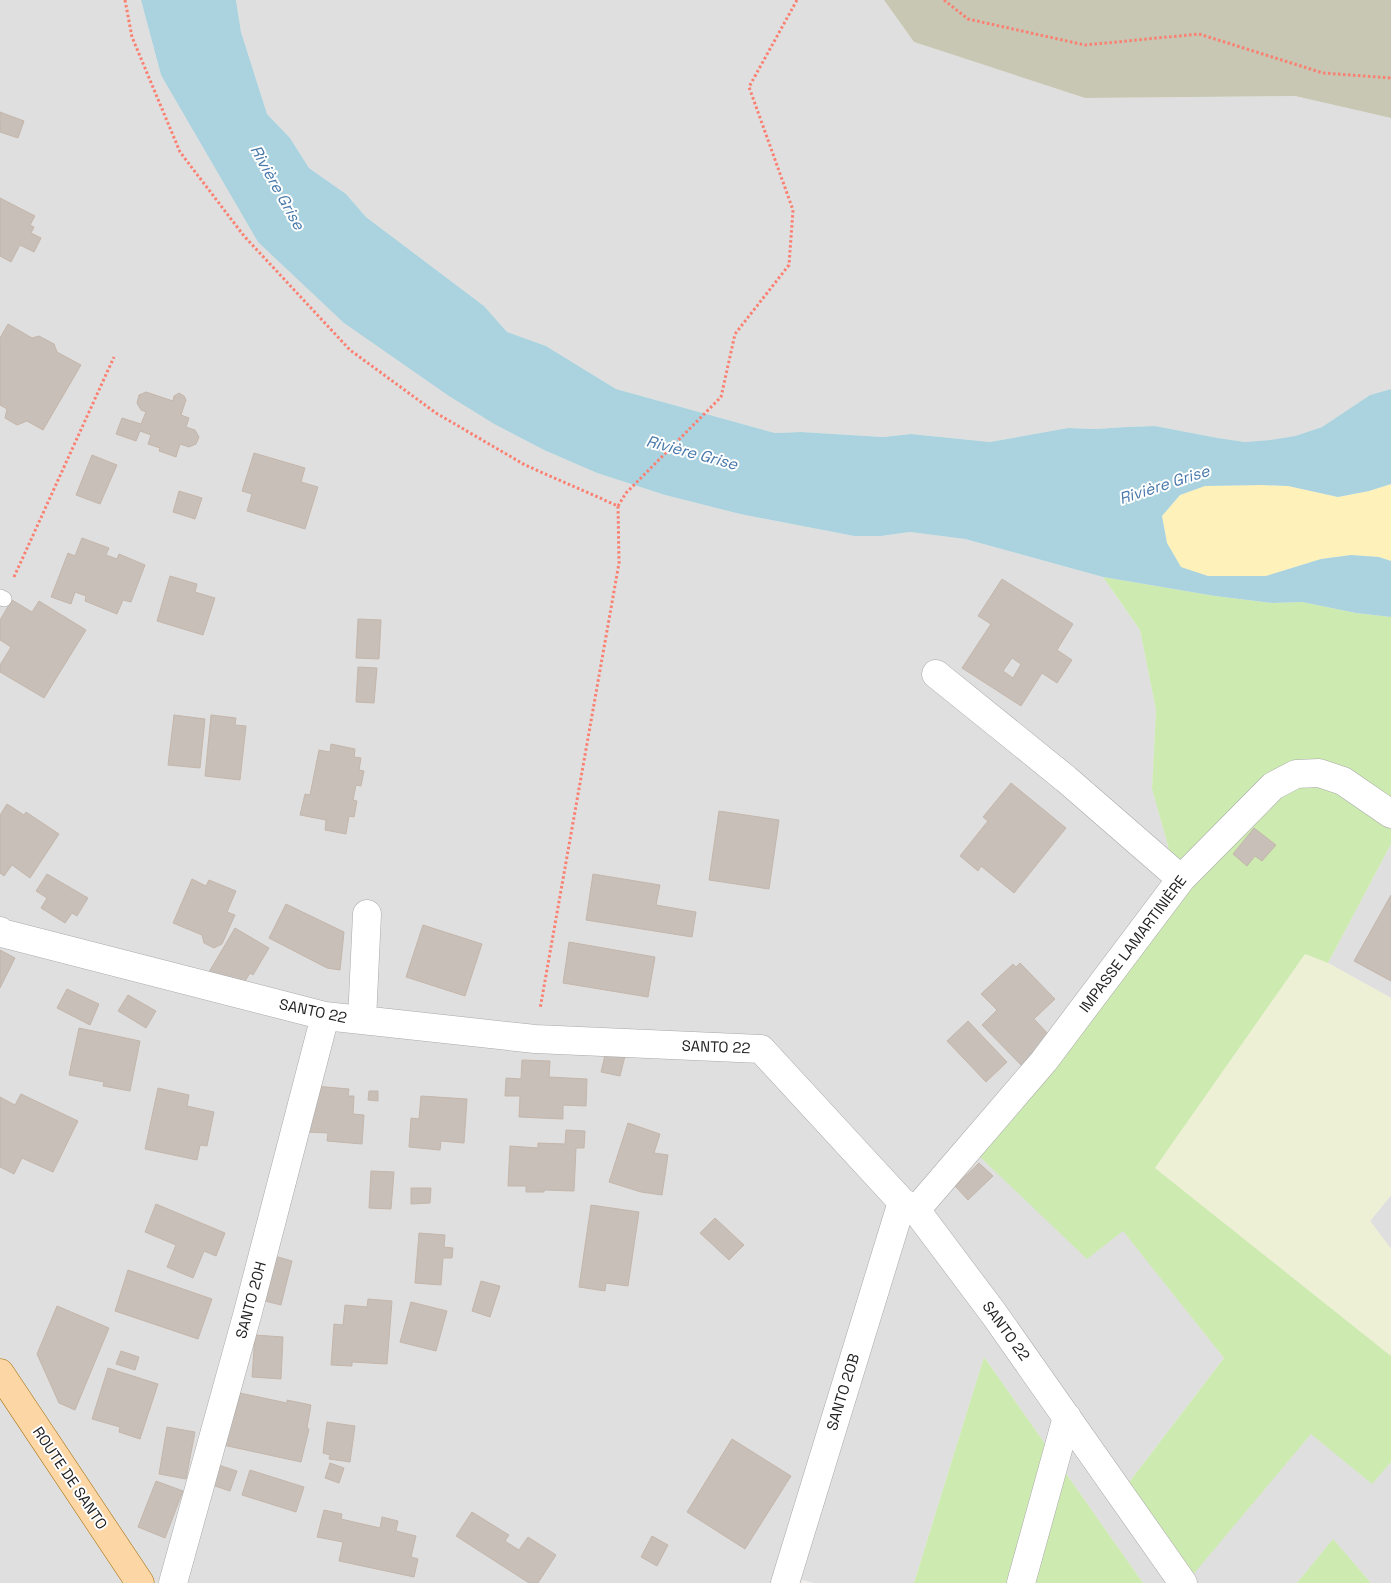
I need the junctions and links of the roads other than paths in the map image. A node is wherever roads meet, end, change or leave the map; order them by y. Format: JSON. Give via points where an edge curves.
{"nodes":[{"id":1,"x":936,"y":674,"type":"dead end"},
{"id":2,"x":1391,"y":814,"type":"edge"},
{"id":3,"x":1181,"y":879,"type":"junction"},
{"id":4,"x":367,"y":914,"type":"dead end"},
{"id":5,"x":0,"y":931,"type":"edge"},
{"id":6,"x":325,"y":1016,"type":"junction"},
{"id":7,"x":362,"y":1020,"type":"junction"},
{"id":8,"x":909,"y":1206,"type":"junction"},
{"id":9,"x":0,"y":1373,"type":"edge"},
{"id":10,"x":1067,"y":1417,"type":"junction"},
{"id":11,"x":140,"y":1583,"type":"edge"},
{"id":12,"x":173,"y":1583,"type":"edge"},
{"id":13,"x":785,"y":1583,"type":"edge"},
{"id":14,"x":1020,"y":1583,"type":"edge"},
{"id":15,"x":1183,"y":1583,"type":"edge"}],
"edges":[{"from":1,"to":3,"type":"street","via":[[1066,779]]},
{"from":2,"to":3,"type":"street","name":"IMPASSE LAMARTINIÈRE","via":[[1343,781],[1319,773],[1296,774],[1273,786]]},
{"from":3,"to":8,"type":"street","name":"IMPASSE LAMARTINIÈRE","via":[[1044,1061]]},
{"from":4,"to":7,"type":"street"},
{"from":5,"to":6,"type":"street","name":"SANTO 22"},
{"from":6,"to":7,"type":"street","name":"SANTO 22"},
{"from":6,"to":12,"type":"street","name":"SANTO 20H"},
{"from":7,"to":8,"type":"street","name":"SANTO 22","via":[[535,1039],[761,1048]]},
{"from":8,"to":10,"type":"street","name":"SANTO 22","via":[[994,1314]]},
{"from":8,"to":13,"type":"street","name":"SANTO 20B"},
{"from":9,"to":11,"type":"main road","name":"ROUTE DE SANTO"},
{"from":10,"to":14,"type":"street"},
{"from":10,"to":15,"type":"street","name":"SANTO 22"}]}
